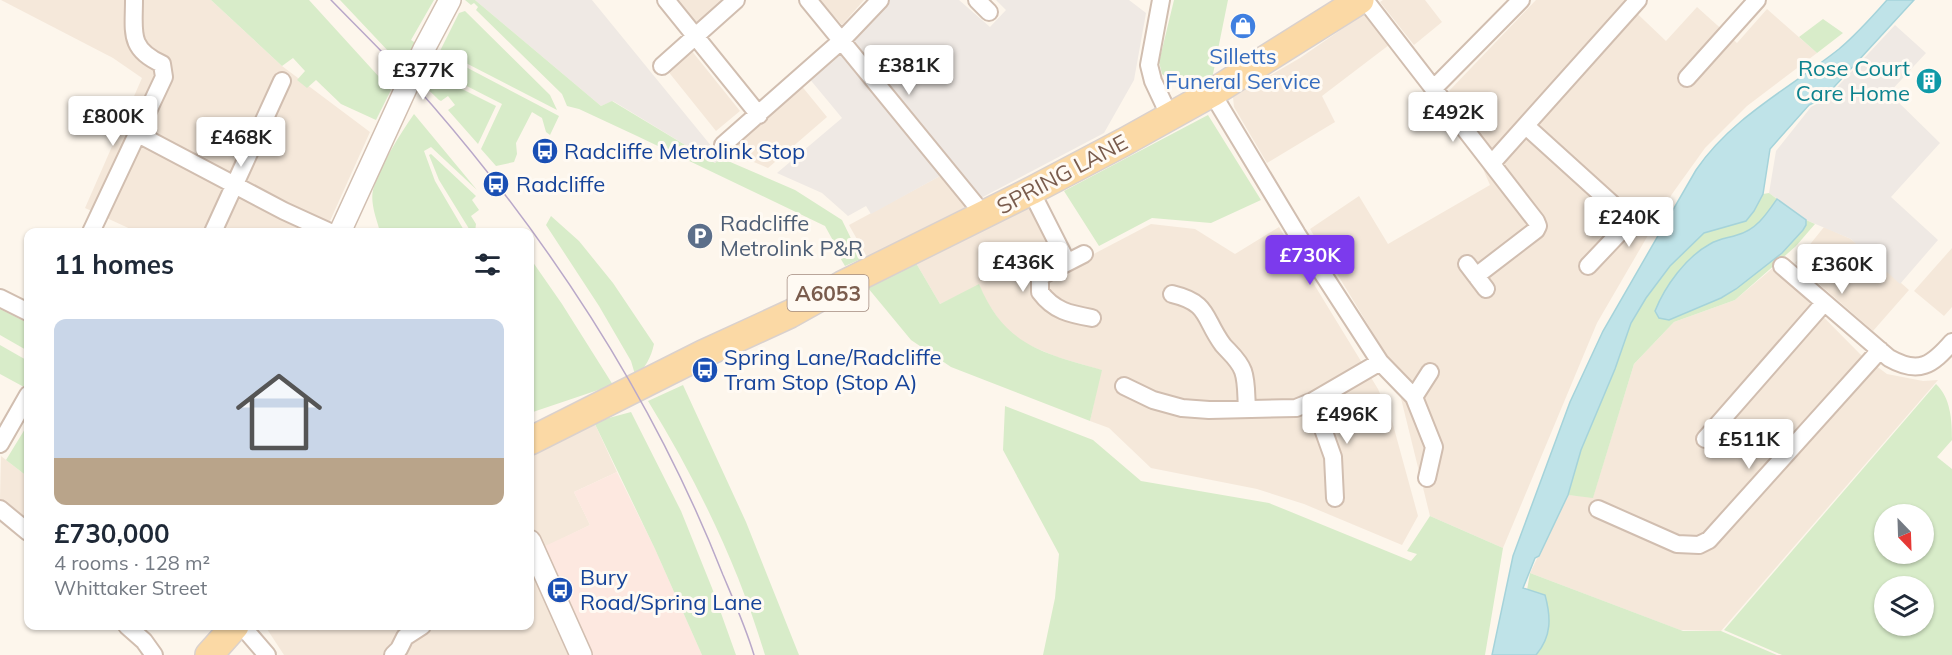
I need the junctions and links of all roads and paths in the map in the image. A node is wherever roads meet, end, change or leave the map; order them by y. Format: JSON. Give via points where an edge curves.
{"nodes":[{"id":1,"x":135,"y":0,"type":"edge"},
{"id":2,"x":450,"y":0,"type":"edge"},
{"id":3,"x":666,"y":0,"type":"edge"},
{"id":4,"x":736,"y":0,"type":"edge"},
{"id":5,"x":808,"y":0,"type":"edge"},
{"id":6,"x":880,"y":0,"type":"edge"},
{"id":7,"x":1161,"y":0,"type":"edge"},
{"id":8,"x":1360,"y":0,"type":"edge"},
{"id":9,"x":1365,"y":0,"type":"edge"},
{"id":10,"x":1521,"y":0,"type":"edge"},
{"id":11,"x":1638,"y":0,"type":"edge"},
{"id":12,"x":1757,"y":0,"type":"edge"},
{"id":13,"x":694,"y":36,"type":"junction"},
{"id":14,"x":841,"y":41,"type":"junction"},
{"id":15,"x":662,"y":66,"type":"dead end"},
{"id":16,"x":1687,"y":78,"type":"dead end"},
{"id":17,"x":282,"y":81,"type":"dead end"},
{"id":18,"x":1433,"y":89,"type":"junction"},
{"id":19,"x":1212,"y":93,"type":"junction"},
{"id":20,"x":759,"y":115,"type":"junction"},
{"id":21,"x":1170,"y":117,"type":"junction"},
{"id":22,"x":1526,"y":126,"type":"junction"},
{"id":23,"x":138,"y":134,"type":"junction"},
{"id":24,"x":723,"y":146,"type":"dead end"},
{"id":25,"x":1492,"y":163,"type":"junction"},
{"id":26,"x":236,"y":185,"type":"junction"},
{"id":27,"x":1031,"y":191,"type":"junction"},
{"id":28,"x":1644,"y":207,"type":"dead end"},
{"id":29,"x":984,"y":214,"type":"junction"},
{"id":30,"x":1630,"y":221,"type":"junction"},
{"id":31,"x":93,"y":228,"type":"edge"},
{"id":32,"x":215,"y":228,"type":"edge"},
{"id":33,"x":322,"y":228,"type":"edge"},
{"id":34,"x":342,"y":228,"type":"edge"},
{"id":35,"x":1084,"y":254,"type":"dead end"},
{"id":36,"x":1067,"y":262,"type":"junction"},
{"id":37,"x":1782,"y":266,"type":"dead end"},
{"id":38,"x":1589,"y":267,"type":"dead end"},
{"id":39,"x":1476,"y":276,"type":"dead end"},
{"id":40,"x":1172,"y":294,"type":"dead end"},
{"id":41,"x":0,"y":298,"type":"edge"},
{"id":42,"x":1824,"y":303,"type":"junction"},
{"id":43,"x":24,"y":310,"type":"edge"},
{"id":44,"x":1092,"y":318,"type":"dead end"},
{"id":45,"x":1952,"y":342,"type":"edge"},
{"id":46,"x":1880,"y":350,"type":"junction"},
{"id":47,"x":1380,"y":362,"type":"junction"},
{"id":48,"x":1430,"y":372,"type":"dead end"},
{"id":49,"x":1124,"y":386,"type":"dead end"},
{"id":50,"x":1414,"y":396,"type":"junction"},
{"id":51,"x":1313,"y":401,"type":"junction"},
{"id":52,"x":24,"y":402,"type":"edge"},
{"id":53,"x":1247,"y":409,"type":"junction"},
{"id":54,"x":534,"y":439,"type":"edge"},
{"id":55,"x":1705,"y":439,"type":"dead end"},
{"id":56,"x":0,"y":444,"type":"edge"},
{"id":57,"x":1427,"y":478,"type":"dead end"},
{"id":58,"x":1335,"y":498,"type":"dead end"},
{"id":59,"x":0,"y":509,"type":"edge"},
{"id":60,"x":1598,"y":509,"type":"dead end"},
{"id":61,"x":24,"y":529,"type":"edge"},
{"id":62,"x":534,"y":563,"type":"edge"},
{"id":63,"x":132,"y":630,"type":"edge"},
{"id":64,"x":231,"y":630,"type":"edge"},
{"id":65,"x":245,"y":630,"type":"edge"},
{"id":66,"x":416,"y":630,"type":"edge"},
{"id":67,"x":396,"y":652,"type":"edge"},
{"id":68,"x":154,"y":655,"type":"edge"},
{"id":69,"x":209,"y":655,"type":"edge"},
{"id":70,"x":267,"y":655,"type":"edge"},
{"id":71,"x":580,"y":655,"type":"edge"}],
"edges":[{"from":1,"to":23,"type":"street","via":[[134,33],[138,47],[146,57],[162,64],[164,77]]},
{"from":2,"to":34,"type":"street"},
{"from":3,"to":13,"type":"street"},
{"from":4,"to":13,"type":"street"},
{"from":5,"to":14,"type":"street"},
{"from":6,"to":14,"type":"street"},
{"from":7,"to":21,"type":"street","via":[[1149,65]]},
{"from":8,"to":19,"type":"main road","name":"SPRING LANE","number":"A6053"},
{"from":9,"to":18,"type":"street"},
{"from":10,"to":18,"type":"street"},
{"from":11,"to":22,"type":"street"},
{"from":12,"to":16,"type":"street"},
{"from":13,"to":15,"type":"street"},
{"from":13,"to":20,"type":"street"},
{"from":14,"to":20,"type":"street"},
{"from":14,"to":29,"type":"street"},
{"from":17,"to":26,"type":"street"},
{"from":18,"to":25,"type":"street"},
{"from":19,"to":21,"type":"main road","name":"SPRING LANE","number":"A6053"},
{"from":19,"to":47,"type":"street"},
{"from":20,"to":24,"type":"street"},
{"from":21,"to":27,"type":"main road","name":"SPRING LANE","number":"A6053"},
{"from":22,"to":25,"type":"street"},
{"from":22,"to":30,"type":"street"},
{"from":23,"to":26,"type":"street"},
{"from":23,"to":31,"type":"street"},
{"from":25,"to":39,"type":"street","via":[[1538,226]]},
{"from":26,"to":32,"type":"street"},
{"from":26,"to":33,"type":"street"},
{"from":27,"to":29,"type":"main road","name":"SPRING LANE","number":"A6053"},
{"from":27,"to":36,"type":"street"},
{"from":28,"to":30,"type":"street"},
{"from":29,"to":54,"type":"main road","name":"SPRING LANE","number":"A6053","via":[[790,315]]},
{"from":30,"to":38,"type":"street"},
{"from":35,"to":36,"type":"street"},
{"from":36,"to":44,"type":"street","via":[[1043,275],[1040,292],[1060,310]]},
{"from":37,"to":42,"type":"street"},
{"from":40,"to":53,"type":"street","via":[[1197,303],[1222,344],[1237,360],[1244,372]]},
{"from":41,"to":43,"type":"street"},
{"from":42,"to":46,"type":"street"},
{"from":42,"to":55,"type":"street"},
{"from":45,"to":46,"type":"street","via":[[1934,361],[1918,367],[1897,363]]},
{"from":46,"to":60,"type":"street","via":[[1709,540],[1699,546],[1677,544]]},
{"from":47,"to":50,"type":"street"},
{"from":47,"to":51,"type":"street"},
{"from":48,"to":50,"type":"street"},
{"from":49,"to":53,"type":"street","via":[[1182,408]]},
{"from":50,"to":57,"type":"street","via":[[1434,447]]},
{"from":51,"to":53,"type":"street","via":[[1296,408]]},
{"from":51,"to":58,"type":"street","via":[[1333,457]]},
{"from":52,"to":56,"type":"street"},
{"from":59,"to":61,"type":"street"},
{"from":62,"to":71,"type":"street"},
{"from":63,"to":68,"type":"street"},
{"from":64,"to":69,"type":"main road"},
{"from":65,"to":70,"type":"street"},
{"from":66,"to":67,"type":"street","via":[[405,637]]}]}
